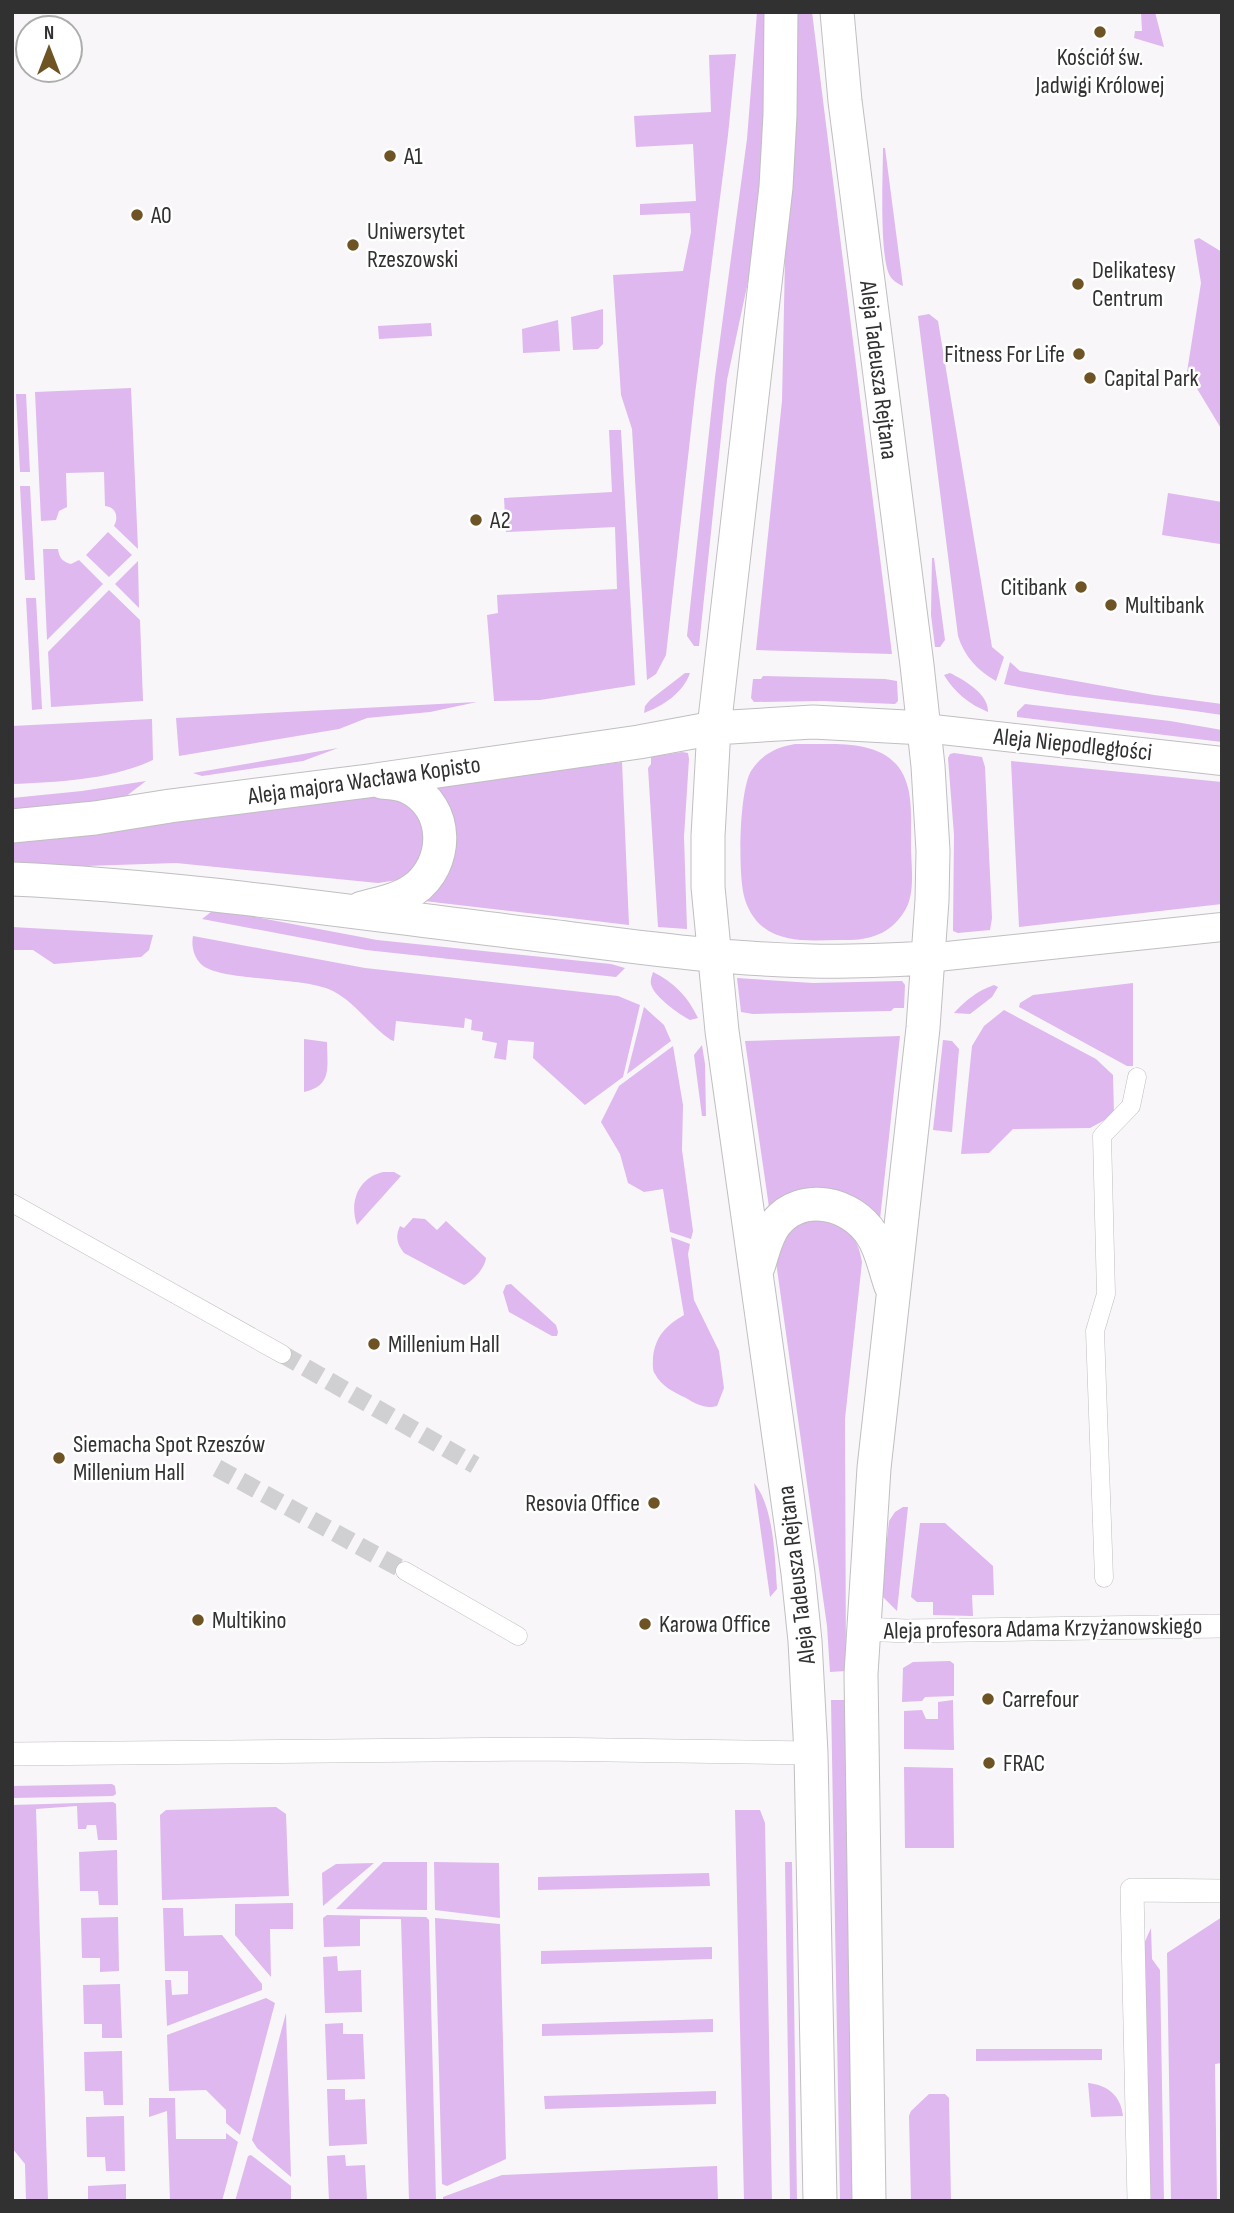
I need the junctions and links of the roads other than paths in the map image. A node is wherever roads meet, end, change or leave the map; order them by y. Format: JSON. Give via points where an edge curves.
{"nodes":[{"id":1,"x":781,"y":12,"type":"edge"},
{"id":2,"x":837,"y":12,"type":"edge"},
{"id":3,"x":714,"y":728,"type":"junction"},
{"id":4,"x":924,"y":728,"type":"junction"},
{"id":5,"x":1222,"y":761,"type":"edge"},
{"id":6,"x":368,"y":781,"type":"junction"},
{"id":7,"x":12,"y":826,"type":"edge"},
{"id":8,"x":12,"y":879,"type":"edge"},
{"id":9,"x":350,"y":911,"type":"junction"},
{"id":10,"x":1222,"y":927,"type":"edge"},
{"id":11,"x":713,"y":954,"type":"junction"},
{"id":12,"x":928,"y":958,"type":"junction"},
{"id":13,"x":1136,"y":1077,"type":"dead end"},
{"id":14,"x":12,"y":1203,"type":"edge"},
{"id":15,"x":756,"y":1274,"type":"junction"},
{"id":16,"x":893,"y":1295,"type":"junction"},
{"id":17,"x":282,"y":1354,"type":"tunnel mouth"},
{"id":18,"x":405,"y":1571,"type":"tunnel mouth"},
{"id":19,"x":1104,"y":1578,"type":"dead end"},
{"id":20,"x":1222,"y":1626,"type":"edge"},
{"id":21,"x":864,"y":1629,"type":"junction"},
{"id":22,"x":518,"y":1636,"type":"dead end"},
{"id":23,"x":811,"y":1753,"type":"junction"},
{"id":24,"x":12,"y":1754,"type":"edge"},
{"id":25,"x":1222,"y":1891,"type":"edge"},
{"id":26,"x":820,"y":2201,"type":"edge"},
{"id":27,"x":869,"y":2201,"type":"edge"},
{"id":28,"x":1139,"y":2201,"type":"edge"}],
"edges":[{"from":1,"to":3,"type":"main road","via":[[776,187]]},
{"from":2,"to":4,"type":"main road","name":"Aleja Tadeusza Rejtana"},
{"from":3,"to":4,"type":"main road","name":"Aleja majora Wacława Kopisto","via":[[813,722]]},
{"from":3,"to":6,"type":"main road","name":"Aleja majora Wacława Kopisto"},
{"from":3,"to":11,"type":"main road","name":"Aleja Tadeusza Rejtana","via":[[708,836]]},
{"from":4,"to":5,"type":"street","name":"Aleja Niepodległości"},
{"from":4,"to":12,"type":"main road","name":"Aleja Tadeusza Rejtana","via":[[933,851]]},
{"from":6,"to":7,"type":"main road","name":"Aleja majora Wacława Kopisto"},
{"from":6,"to":9,"type":"main road","via":[[402,785],[422,797],[438,821],[439,852],[431,870],[413,890]]},
{"from":8,"to":9,"type":"main road","via":[[81,882]]},
{"from":9,"to":11,"type":"main road"},
{"from":10,"to":12,"type":"street"},
{"from":11,"to":12,"type":"main road","via":[[811,961]]},
{"from":11,"to":15,"type":"main road","name":"Aleja Tadeusza Rejtana"},
{"from":12,"to":16,"type":"main road"},
{"from":13,"to":19,"type":"street","via":[[1131,1106],[1102,1136],[1106,1294],[1094,1331]]},
{"from":14,"to":17,"type":"street"},
{"from":15,"to":16,"type":"main road","via":[[770,1233],[781,1217],[802,1206],[832,1206],[853,1215],[872,1235]]},
{"from":15,"to":23,"type":"main road","name":"Aleja Tadeusza Rejtana","via":[[798,1573]]},
{"from":16,"to":21,"type":"main road","via":[[874,1468]]},
{"from":18,"to":22,"type":"street"},
{"from":20,"to":21,"type":"street","name":"Aleja profesora Adama Krzyżanowskiego"},
{"from":21,"to":27,"type":"main road","via":[[861,1707]]},
{"from":23,"to":24,"type":"street","via":[[527,1749]]},
{"from":23,"to":26,"type":"main road","name":"Aleja Tadeusza Rejtana"},
{"from":25,"to":28,"type":"street","via":[[1132,1891]]}]}
